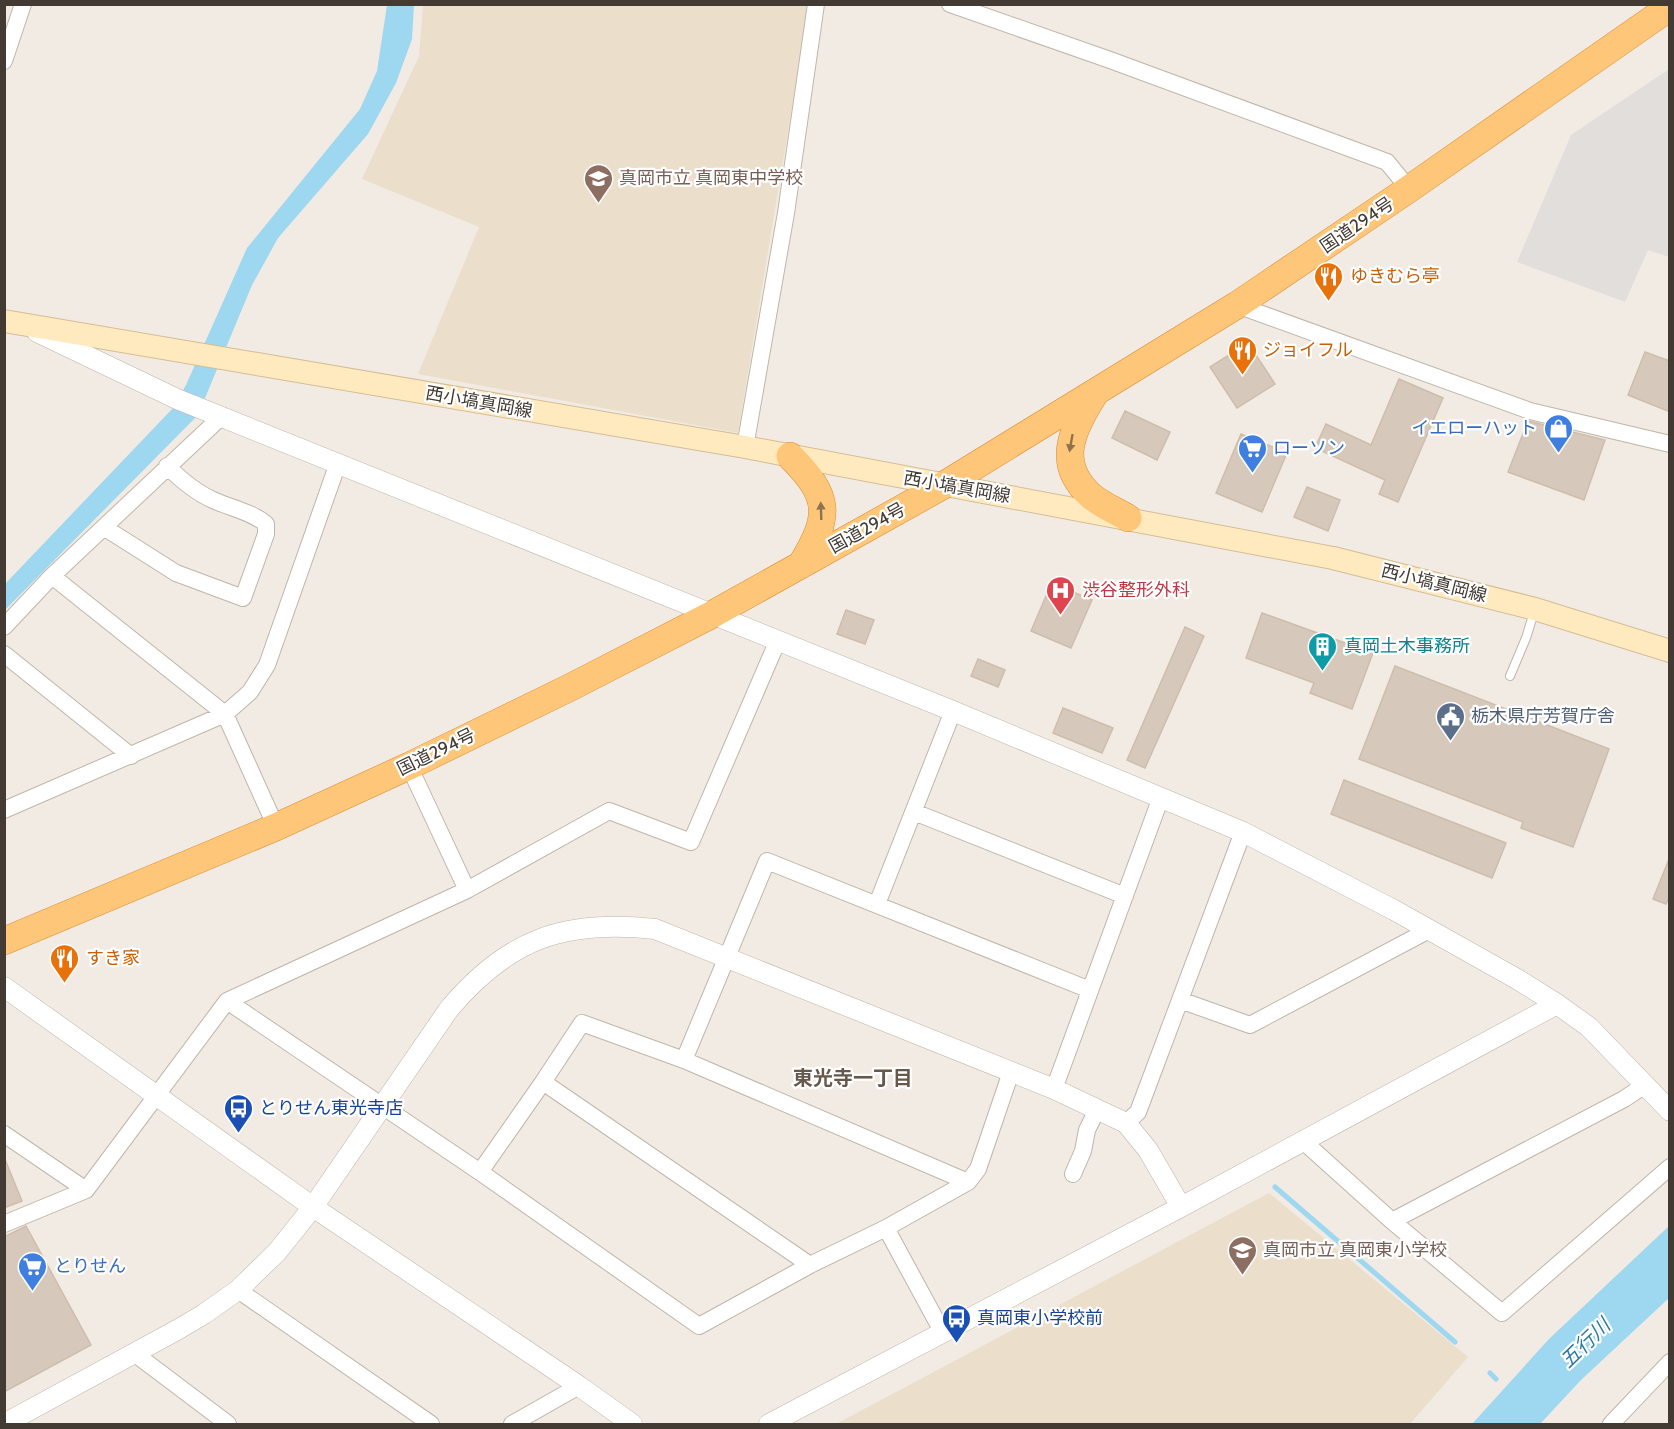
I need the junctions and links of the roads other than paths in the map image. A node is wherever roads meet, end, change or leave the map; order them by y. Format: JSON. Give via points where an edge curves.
{"nodes":[{"id":1,"x":23,"y":4,"type":"edge"},
{"id":2,"x":816,"y":4,"type":"edge"},
{"id":3,"x":950,"y":4,"type":"edge"},
{"id":4,"x":1670,"y":7,"type":"edge"},
{"id":5,"x":4,"y":61,"type":"edge"},
{"id":6,"x":1409,"y":189,"type":"junction"},
{"id":7,"x":1237,"y":305,"type":"junction"},
{"id":8,"x":8,"y":324,"type":"edge"},
{"id":9,"x":1096,"y":391,"type":"junction"},
{"id":10,"x":221,"y":417,"type":"junction"},
{"id":11,"x":1670,"y":444,"type":"edge"},
{"id":12,"x":745,"y":447,"type":"junction"},
{"id":13,"x":790,"y":456,"type":"junction"},
{"id":14,"x":338,"y":463,"type":"junction"},
{"id":15,"x":167,"y":466,"type":"junction"},
{"id":16,"x":944,"y":485,"type":"junction"},
{"id":17,"x":1128,"y":518,"type":"junction"},
{"id":18,"x":105,"y":528,"type":"junction"},
{"id":19,"x":801,"y":565,"type":"junction"},
{"id":20,"x":52,"y":576,"type":"junction"},
{"id":21,"x":1535,"y":609,"type":"junction"},
{"id":22,"x":713,"y":614,"type":"junction"},
{"id":23,"x":4,"y":627,"type":"edge"},
{"id":24,"x":778,"y":640,"type":"junction"},
{"id":25,"x":1670,"y":651,"type":"edge"},
{"id":26,"x":4,"y":654,"type":"edge"},
{"id":27,"x":1510,"y":676,"type":"dead end"},
{"id":28,"x":953,"y":711,"type":"junction"},
{"id":29,"x":225,"y":714,"type":"junction"},
{"id":30,"x":131,"y":756,"type":"junction"},
{"id":31,"x":409,"y":766,"type":"junction"},
{"id":32,"x":1161,"y":797,"type":"junction"},
{"id":33,"x":4,"y":810,"type":"edge"},
{"id":34,"x":914,"y":812,"type":"junction"},
{"id":35,"x":276,"y":827,"type":"junction"},
{"id":36,"x":1243,"y":832,"type":"junction"},
{"id":37,"x":467,"y":890,"type":"junction"},
{"id":38,"x":1125,"y":896,"type":"junction"},
{"id":39,"x":877,"y":904,"type":"junction"},
{"id":40,"x":1429,"y":930,"type":"junction"},
{"id":41,"x":4,"y":940,"type":"edge"},
{"id":42,"x":728,"y":957,"type":"junction"},
{"id":43,"x":4,"y":987,"type":"edge"},
{"id":44,"x":1090,"y":990,"type":"junction"},
{"id":45,"x":1180,"y":1000,"type":"junction"},
{"id":46,"x":227,"y":1001,"type":"junction"},
{"id":47,"x":1557,"y":1004,"type":"junction"},
{"id":48,"x":684,"y":1060,"type":"junction"},
{"id":49,"x":1011,"y":1072,"type":"junction"},
{"id":50,"x":543,"y":1082,"type":"junction"},
{"id":51,"x":1645,"y":1085,"type":"junction"},
{"id":52,"x":1054,"y":1089,"type":"junction"},
{"id":53,"x":157,"y":1096,"type":"junction"},
{"id":54,"x":382,"y":1107,"type":"junction"},
{"id":55,"x":1097,"y":1110,"type":"junction"},
{"id":56,"x":1670,"y":1111,"type":"edge"},
{"id":57,"x":1126,"y":1123,"type":"junction"},
{"id":58,"x":4,"y":1134,"type":"edge"},
{"id":59,"x":1303,"y":1141,"type":"junction"},
{"id":60,"x":1670,"y":1167,"type":"edge"},
{"id":61,"x":480,"y":1172,"type":"junction"},
{"id":62,"x":1073,"y":1174,"type":"dead end"},
{"id":63,"x":968,"y":1182,"type":"junction"},
{"id":64,"x":86,"y":1190,"type":"junction"},
{"id":65,"x":313,"y":1207,"type":"junction"},
{"id":66,"x":1181,"y":1207,"type":"junction"},
{"id":67,"x":1392,"y":1221,"type":"junction"},
{"id":68,"x":4,"y":1224,"type":"edge"},
{"id":69,"x":886,"y":1228,"type":"junction"},
{"id":70,"x":810,"y":1265,"type":"junction"},
{"id":71,"x":238,"y":1290,"type":"junction"},
{"id":72,"x":943,"y":1333,"type":"junction"},
{"id":73,"x":134,"y":1353,"type":"junction"},
{"id":74,"x":1669,"y":1364,"type":"edge"},
{"id":75,"x":579,"y":1386,"type":"junction"},
{"id":76,"x":4,"y":1424,"type":"edge"},
{"id":77,"x":228,"y":1425,"type":"edge"},
{"id":78,"x":430,"y":1425,"type":"edge"},
{"id":79,"x":512,"y":1425,"type":"edge"},
{"id":80,"x":632,"y":1425,"type":"edge"},
{"id":81,"x":769,"y":1425,"type":"edge"},
{"id":82,"x":1611,"y":1425,"type":"edge"}],
"edges":[{"from":1,"to":5,"type":"street"},
{"from":2,"to":12,"type":"street","via":[[786,213]]},
{"from":3,"to":6,"type":"street","via":[[1387,162]]},
{"from":4,"to":6,"type":"highway","name":"国道294号"},
{"from":6,"to":7,"type":"highway","name":"国道294号"},
{"from":7,"to":9,"type":"highway","name":"国道294号"},
{"from":7,"to":11,"type":"street","via":[[1530,411]]},
{"from":8,"to":10,"type":"street","via":[[51,337]]},
{"from":8,"to":12,"type":"main road","name":"西小塙真岡線"},
{"from":9,"to":16,"type":"highway","name":"国道294号"},
{"from":9,"to":17,"type":"highway","one_way":true,"via":[[1071,437],[1072,469],[1092,497]]},
{"from":10,"to":14,"type":"street"},
{"from":10,"to":15,"type":"street"},
{"from":12,"to":13,"type":"main road","name":"西小塙真岡線"},
{"from":13,"to":16,"type":"main road","name":"西小塙真岡線"},
{"from":19,"to":13,"type":"highway","one_way":true,"via":[[821,526],[821,508],[817,489]]},
{"from":14,"to":22,"type":"street"},
{"from":14,"to":29,"type":"street","via":[[267,665],[250,692]]},
{"from":15,"to":18,"type":"street"},
{"from":15,"to":18,"type":"street","via":[[186,485],[266,524],[266,534],[243,597],[176,573]]},
{"from":16,"to":17,"type":"main road","name":"西小塙真岡線"},
{"from":16,"to":19,"type":"highway","name":"国道294号"},
{"from":17,"to":21,"type":"main road","name":"西小塙真岡線","via":[[1333,558]]},
{"from":18,"to":20,"type":"street"},
{"from":19,"to":22,"type":"highway","name":"国道294号"},
{"from":20,"to":23,"type":"street"},
{"from":20,"to":29,"type":"street"},
{"from":21,"to":25,"type":"main road","name":"西小塙真岡線"},
{"from":21,"to":27,"type":"lane"},
{"from":22,"to":24,"type":"street"},
{"from":22,"to":31,"type":"highway","name":"国道294号"},
{"from":24,"to":28,"type":"street"},
{"from":24,"to":37,"type":"street","via":[[691,842],[609,811]]},
{"from":26,"to":30,"type":"street"},
{"from":28,"to":32,"type":"street"},
{"from":28,"to":34,"type":"street"},
{"from":29,"to":30,"type":"street"},
{"from":29,"to":35,"type":"street"},
{"from":30,"to":33,"type":"street"},
{"from":31,"to":35,"type":"highway","name":"国道294号"},
{"from":31,"to":37,"type":"street"},
{"from":32,"to":36,"type":"street"},
{"from":32,"to":38,"type":"street"},
{"from":34,"to":38,"type":"street"},
{"from":34,"to":39,"type":"street"},
{"from":35,"to":41,"type":"highway","name":"国道294号"},
{"from":36,"to":40,"type":"street"},
{"from":36,"to":45,"type":"street"},
{"from":37,"to":46,"type":"street"},
{"from":38,"to":44,"type":"street"},
{"from":39,"to":42,"type":"street","via":[[767,861]]},
{"from":39,"to":44,"type":"street"},
{"from":40,"to":45,"type":"street","via":[[1250,1025]]},
{"from":40,"to":47,"type":"street"},
{"from":42,"to":48,"type":"street"},
{"from":42,"to":49,"type":"street"},
{"from":42,"to":54,"type":"street","via":[[655,929],[624,926],[558,932],[527,943],[468,987]]},
{"from":43,"to":53,"type":"street"},
{"from":44,"to":52,"type":"street"},
{"from":45,"to":57,"type":"street","via":[[1138,1112]]},
{"from":46,"to":53,"type":"street"},
{"from":46,"to":54,"type":"street"},
{"from":47,"to":51,"type":"street","via":[[1589,1027]]},
{"from":47,"to":59,"type":"street"},
{"from":48,"to":50,"type":"street","via":[[582,1023]]},
{"from":48,"to":63,"type":"street"},
{"from":49,"to":52,"type":"street"},
{"from":49,"to":63,"type":"street","via":[[978,1169]]},
{"from":50,"to":61,"type":"street"},
{"from":50,"to":70,"type":"street"},
{"from":51,"to":56,"type":"street"},
{"from":51,"to":67,"type":"street"},
{"from":52,"to":55,"type":"street"},
{"from":53,"to":64,"type":"street"},
{"from":53,"to":65,"type":"street"},
{"from":54,"to":61,"type":"street"},
{"from":54,"to":65,"type":"street"},
{"from":55,"to":57,"type":"street"},
{"from":55,"to":62,"type":"street"},
{"from":57,"to":66,"type":"street","via":[[1148,1150]]},
{"from":58,"to":64,"type":"street"},
{"from":59,"to":66,"type":"street"},
{"from":59,"to":67,"type":"street"},
{"from":60,"to":67,"type":"street","via":[[1502,1313]]},
{"from":61,"to":70,"type":"street","via":[[699,1326]]},
{"from":63,"to":69,"type":"street"},
{"from":64,"to":68,"type":"street"},
{"from":65,"to":71,"type":"street","via":[[277,1252]]},
{"from":65,"to":75,"type":"street"},
{"from":66,"to":72,"type":"street"},
{"from":69,"to":70,"type":"street"},
{"from":69,"to":72,"type":"street"},
{"from":71,"to":73,"type":"street"},
{"from":71,"to":78,"type":"street"},
{"from":72,"to":81,"type":"street"},
{"from":73,"to":76,"type":"street"},
{"from":73,"to":77,"type":"street"},
{"from":74,"to":82,"type":"street"},
{"from":75,"to":79,"type":"street"},
{"from":75,"to":80,"type":"street"}]}
